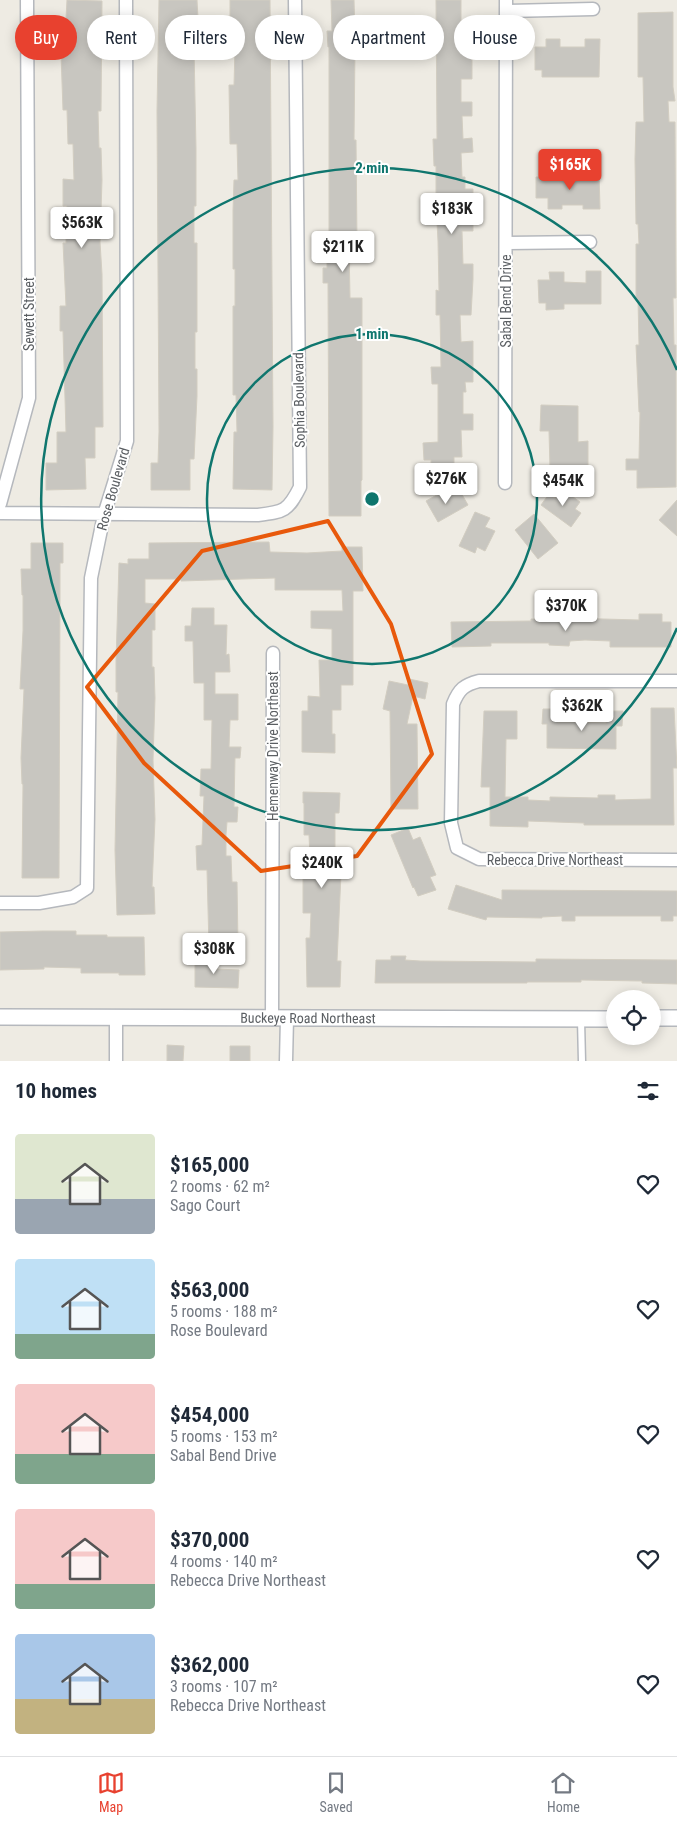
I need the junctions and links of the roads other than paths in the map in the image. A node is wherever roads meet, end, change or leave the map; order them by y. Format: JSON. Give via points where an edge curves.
{"nodes":[{"id":1,"x":27,"y":0,"type":"edge"},
{"id":2,"x":126,"y":0,"type":"edge"},
{"id":3,"x":295,"y":0,"type":"edge"},
{"id":4,"x":506,"y":5,"type":"edge"},
{"id":5,"x":593,"y":9,"type":"dead end"},
{"id":6,"x":590,"y":242,"type":"dead end"},
{"id":7,"x":506,"y":243,"type":"junction"},
{"id":8,"x":505,"y":482,"type":"dead end"},
{"id":9,"x":0,"y":504,"type":"edge"},
{"id":10,"x":0,"y":513,"type":"edge"},
{"id":11,"x":104,"y":515,"type":"junction"},
{"id":12,"x":273,"y":653,"type":"dead end"},
{"id":13,"x":677,"y":681,"type":"edge"},
{"id":14,"x":677,"y":860,"type":"edge"},
{"id":15,"x":0,"y":903,"type":"edge"},
{"id":16,"x":0,"y":1017,"type":"edge"},
{"id":17,"x":116,"y":1018,"type":"junction"},
{"id":18,"x":606,"y":1018,"type":"edge"},
{"id":19,"x":661,"y":1018,"type":"edge"},
{"id":20,"x":677,"y":1018,"type":"edge"},
{"id":21,"x":279,"y":1019,"type":"junction"},
{"id":22,"x":581,"y":1019,"type":"junction"},
{"id":23,"x":116,"y":1061,"type":"edge"},
{"id":24,"x":286,"y":1061,"type":"edge"},
{"id":25,"x":582,"y":1061,"type":"edge"}],
"edges":[{"from":1,"to":9,"type":"street","name":"Sewett Street","via":[[29,398]]},
{"from":2,"to":11,"type":"street","name":"Rose Boulevard","via":[[127,441]]},
{"from":3,"to":11,"type":"street","name":"Sophia Boulevard","via":[[300,487],[292,503],[279,512],[258,515]]},
{"from":4,"to":5,"type":"street"},
{"from":4,"to":7,"type":"street","name":"Sabal Bend Drive"},
{"from":6,"to":7,"type":"street"},
{"from":7,"to":8,"type":"street","name":"Sabal Bend Drive"},
{"from":10,"to":11,"type":"street","name":"Sophia Boulevard"},
{"from":11,"to":15,"type":"street","name":"Rose Boulevard","via":[[91,578],[87,888],[73,897],[39,903]]},
{"from":12,"to":21,"type":"street","name":"Hemenway Drive Northeast"},
{"from":13,"to":14,"type":"street","name":"Rebecca Drive Northeast","via":[[479,681],[468,684],[458,692],[453,704],[451,804],[457,848],[479,859]]},
{"from":16,"to":17,"type":"street","name":"Buckeye Road Northeast"},
{"from":17,"to":21,"type":"street","name":"Buckeye Road Northeast"},
{"from":17,"to":23,"type":"street"},
{"from":18,"to":22,"type":"street","name":"Buckeye Road Northeast"},
{"from":19,"to":20,"type":"street"},
{"from":21,"to":22,"type":"street","name":"Buckeye Road Northeast"},
{"from":21,"to":24,"type":"street","name":"Hemenway Drive Northeast"},
{"from":22,"to":25,"type":"lane"}]}
